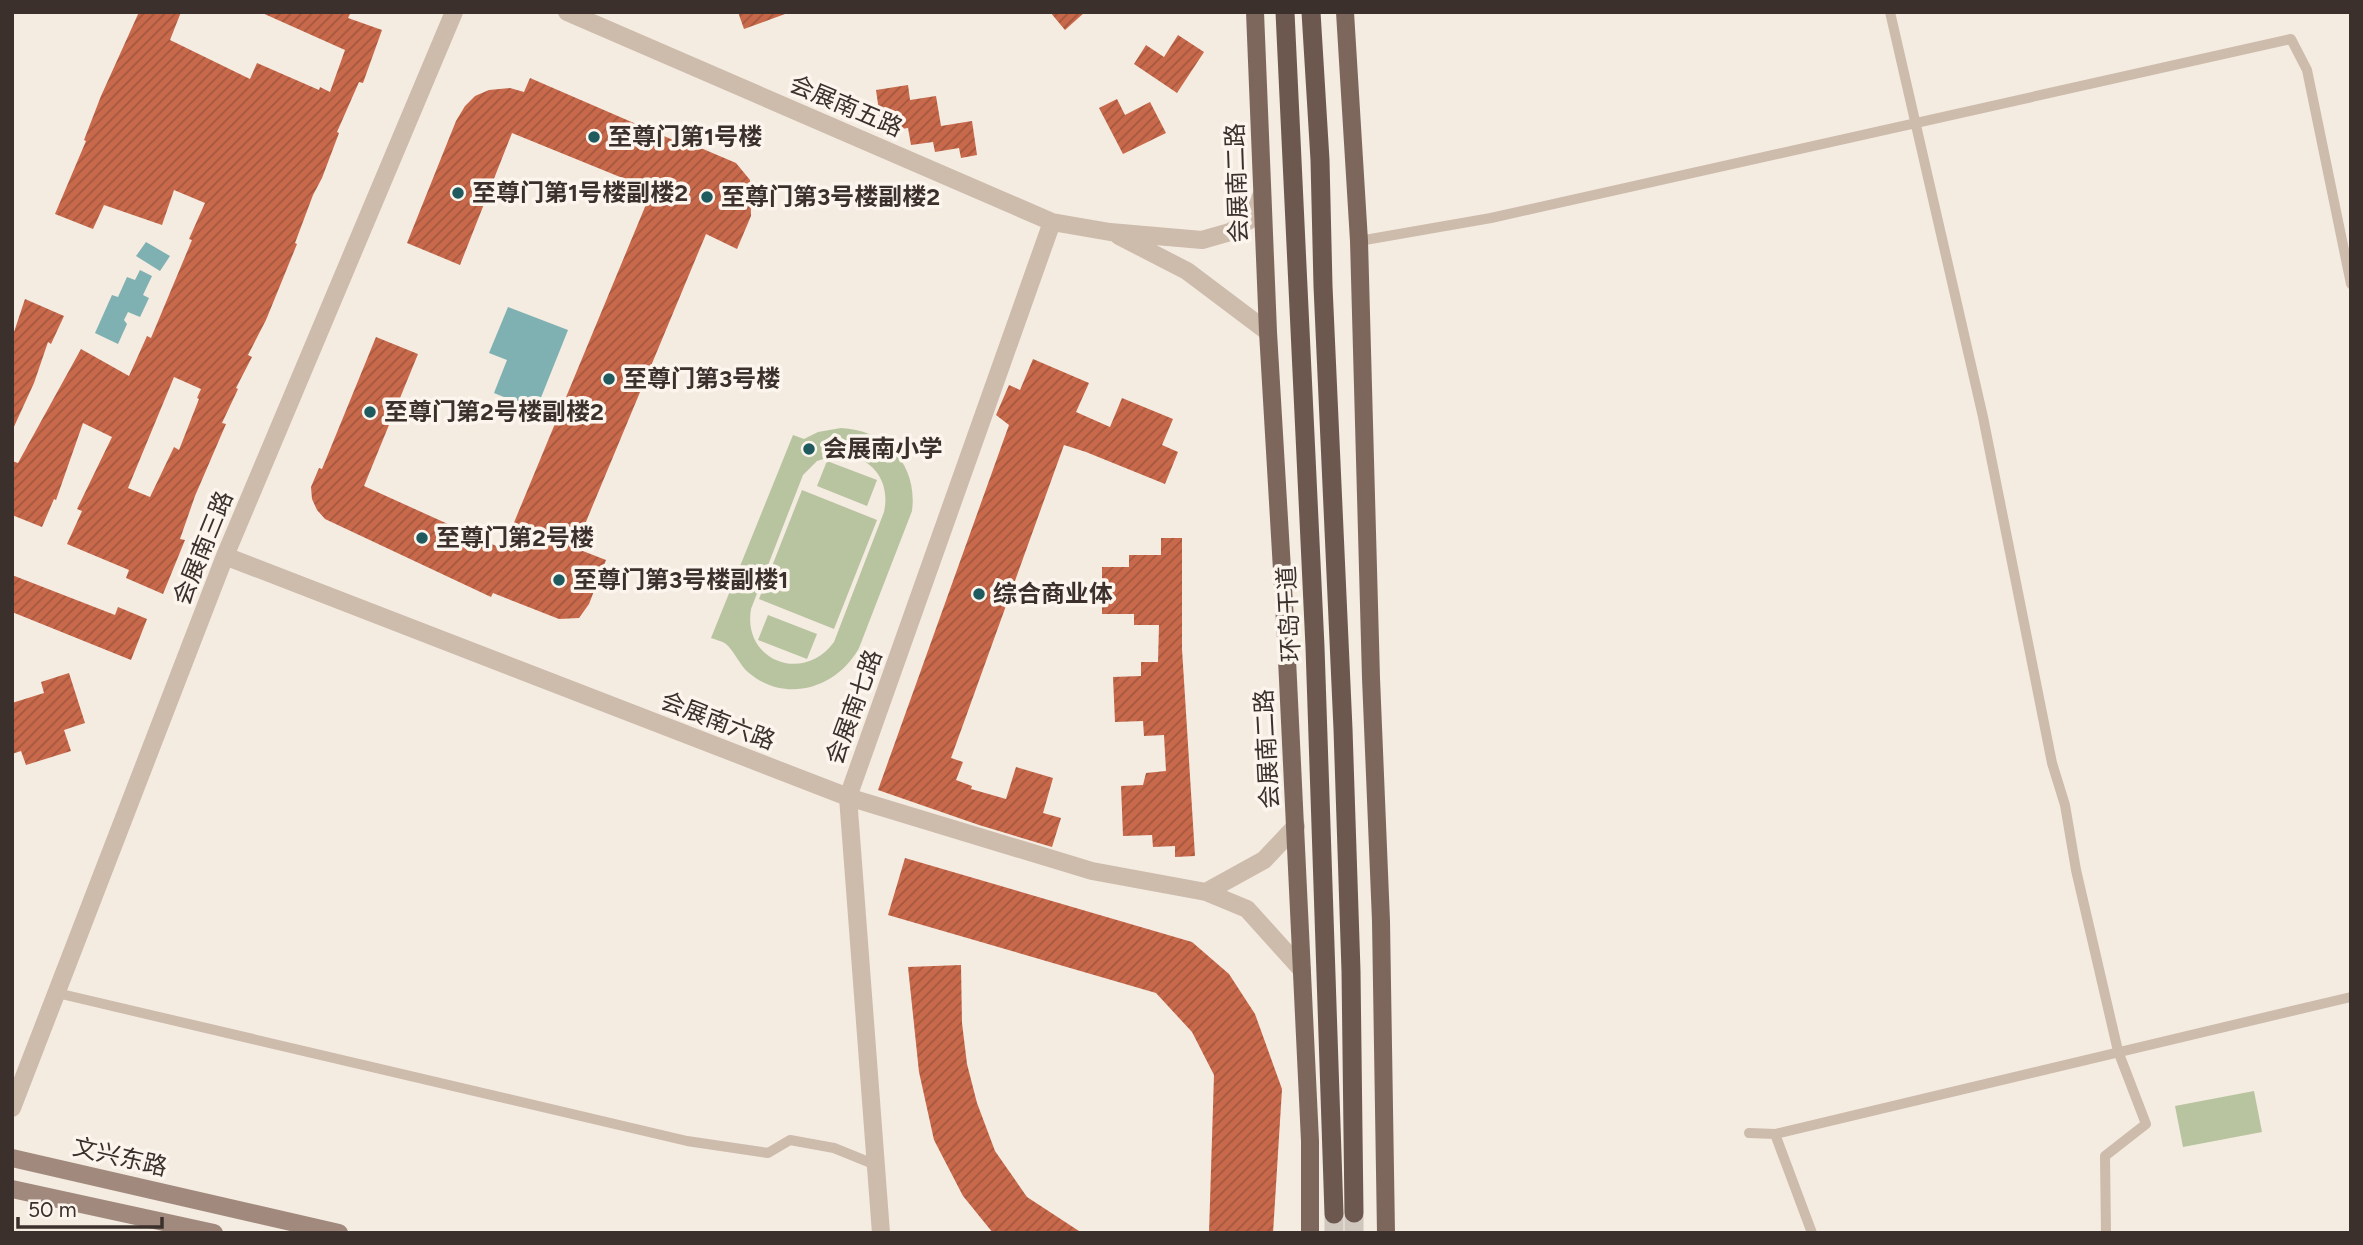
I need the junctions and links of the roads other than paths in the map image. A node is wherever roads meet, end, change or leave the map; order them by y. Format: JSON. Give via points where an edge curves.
{"nodes":[{"id":1,"x":454,"y":12,"type":"edge"},
{"id":2,"x":567,"y":12,"type":"edge"},
{"id":3,"x":1255,"y":12,"type":"edge"},
{"id":4,"x":1285,"y":12,"type":"edge"},
{"id":5,"x":1311,"y":12,"type":"edge"},
{"id":6,"x":1345,"y":12,"type":"edge"},
{"id":7,"x":1890,"y":12,"type":"edge"},
{"id":8,"x":1917,"y":121,"type":"junction"},
{"id":9,"x":1262,"y":194,"type":"junction"},
{"id":10,"x":1052,"y":222,"type":"junction"},
{"id":11,"x":1110,"y":232,"type":"junction"},
{"id":12,"x":1359,"y":241,"type":"junction"},
{"id":13,"x":2351,"y":284,"type":"edge"},
{"id":14,"x":1268,"y":332,"type":"junction"},
{"id":15,"x":225,"y":556,"type":"junction"},
{"id":16,"x":848,"y":797,"type":"junction"},
{"id":17,"x":1296,"y":826,"type":"junction"},
{"id":18,"x":1206,"y":892,"type":"junction"},
{"id":19,"x":1302,"y":970,"type":"junction"},
{"id":20,"x":57,"y":993,"type":"junction"},
{"id":21,"x":2351,"y":997,"type":"edge"},
{"id":22,"x":2118,"y":1051,"type":"junction"},
{"id":23,"x":12,"y":1108,"type":"edge"},
{"id":24,"x":1749,"y":1133,"type":"dead end"},
{"id":25,"x":1775,"y":1134,"type":"junction"},
{"id":26,"x":12,"y":1158,"type":"edge"},
{"id":27,"x":876,"y":1165,"type":"junction"},
{"id":28,"x":12,"y":1189,"type":"edge"},
{"id":29,"x":1354,"y":1213,"type":"tunnel mouth"},
{"id":30,"x":1334,"y":1214,"type":"tunnel mouth"},
{"id":31,"x":214,"y":1233,"type":"edge"},
{"id":32,"x":339,"y":1233,"type":"edge"},
{"id":33,"x":881,"y":1233,"type":"edge"},
{"id":34,"x":1310,"y":1233,"type":"edge"},
{"id":35,"x":1387,"y":1233,"type":"edge"},
{"id":36,"x":1812,"y":1233,"type":"edge"},
{"id":37,"x":2106,"y":1233,"type":"edge"}],
"edges":[{"from":1,"to":15,"type":"street","name":"会展南三路"},
{"from":2,"to":10,"type":"street","name":"会展南五路"},
{"from":3,"to":9,"type":"main road","name":"会展南二路"},
{"from":4,"to":30,"type":"highway","name":"环岛干道","via":[[1314,633]]},
{"from":5,"to":29,"type":"highway","name":"环岛干道","via":[[1343,729]]},
{"from":6,"to":12,"type":"main road"},
{"from":7,"to":8,"type":"lane"},
{"from":8,"to":12,"type":"lane","via":[[1491,218]]},
{"from":8,"to":13,"type":"lane","via":[[2291,38],[2307,70]]},
{"from":8,"to":22,"type":"lane","via":[[1986,430],[2052,763]]},
{"from":9,"to":11,"type":"street","via":[[1251,219],[1230,232],[1202,240]]},
{"from":9,"to":14,"type":"main road","name":"会展南二路"},
{"from":10,"to":11,"type":"street","name":"会展南五路"},
{"from":10,"to":16,"type":"street","name":"会展南七路"},
{"from":11,"to":14,"type":"street","via":[[1187,271]]},
{"from":12,"to":35,"type":"main road"},
{"from":14,"to":17,"type":"main road","name":"会展南二路"},
{"from":15,"to":16,"type":"street","name":"会展南六路"},
{"from":15,"to":20,"type":"street","name":"会展南三路"},
{"from":16,"to":18,"type":"street","name":"会展南六路","via":[[1092,871]]},
{"from":16,"to":27,"type":"street","name":"会展南七路"},
{"from":17,"to":18,"type":"street","via":[[1265,860]]},
{"from":17,"to":19,"type":"main road","name":"会展南二路"},
{"from":18,"to":19,"type":"street","name":"会展南六路","via":[[1247,909]]},
{"from":19,"to":34,"type":"main road","name":"会展南二路"},
{"from":20,"to":23,"type":"street","name":"会展南三路"},
{"from":20,"to":27,"type":"lane","via":[[687,1141],[768,1153],[790,1140],[834,1148]]},
{"from":21,"to":22,"type":"lane"},
{"from":22,"to":25,"type":"lane"},
{"from":22,"to":37,"type":"lane","via":[[2146,1124],[2105,1156]]},
{"from":24,"to":25,"type":"lane"},
{"from":25,"to":36,"type":"lane"},
{"from":26,"to":32,"type":"main road","name":"文兴东路"},
{"from":27,"to":33,"type":"street","name":"会展南七路"},
{"from":28,"to":31,"type":"main road"}]}
